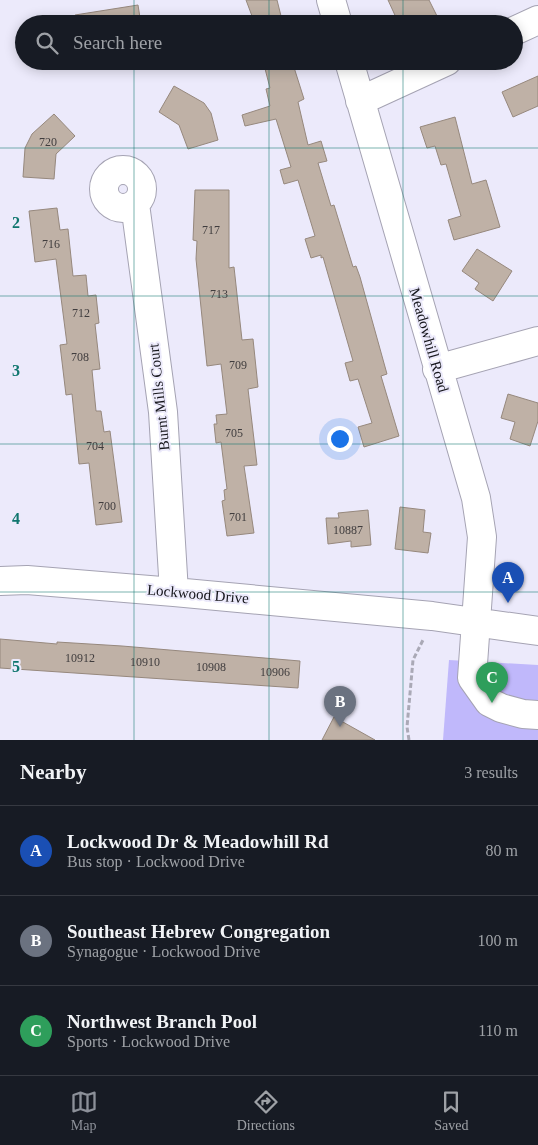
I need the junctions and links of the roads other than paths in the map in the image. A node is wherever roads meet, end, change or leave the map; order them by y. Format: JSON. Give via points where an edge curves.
{"nodes":[{"id":1,"x":331,"y":0,"type":"edge"},
{"id":2,"x":335,"y":15,"type":"edge"},
{"id":3,"x":538,"y":20,"type":"edge"},
{"id":4,"x":523,"y":27,"type":"edge"},
{"id":5,"x":351,"y":70,"type":"edge"},
{"id":6,"x":427,"y":70,"type":"edge"},
{"id":7,"x":360,"y":101,"type":"junction"},
{"id":8,"x":135,"y":204,"type":"dead end"},
{"id":9,"x":538,"y":341,"type":"edge"},
{"id":10,"x":437,"y":369,"type":"junction"},
{"id":11,"x":0,"y":581,"type":"edge"},
{"id":12,"x":174,"y":592,"type":"junction"},
{"id":13,"x":470,"y":622,"type":"junction"},
{"id":14,"x":538,"y":631,"type":"edge"},
{"id":15,"x":538,"y":714,"type":"edge"}],
"edges":[{"from":1,"to":2,"type":"street"},
{"from":3,"to":4,"type":"street"},
{"from":5,"to":7,"type":"street","name":"Meadowhill Road"},
{"from":6,"to":7,"type":"street"},
{"from":7,"to":10,"type":"street","name":"Meadowhill Road"},
{"from":8,"to":12,"type":"street","name":"Burnt Mills Court","via":[[163,412]]},
{"from":9,"to":10,"type":"street"},
{"from":10,"to":13,"type":"street","name":"Meadowhill Road","via":[[476,498],[482,537]]},
{"from":11,"to":12,"type":"street","name":"Lockwood Drive","via":[[27,580]]},
{"from":12,"to":13,"type":"street","name":"Lockwood Drive","via":[[395,612],[412,624],[445,632]]},
{"from":13,"to":14,"type":"street"},
{"from":13,"to":15,"type":"street","name":"Meadowhill Road","via":[[472,678],[480,692],[501,708]]}]}
